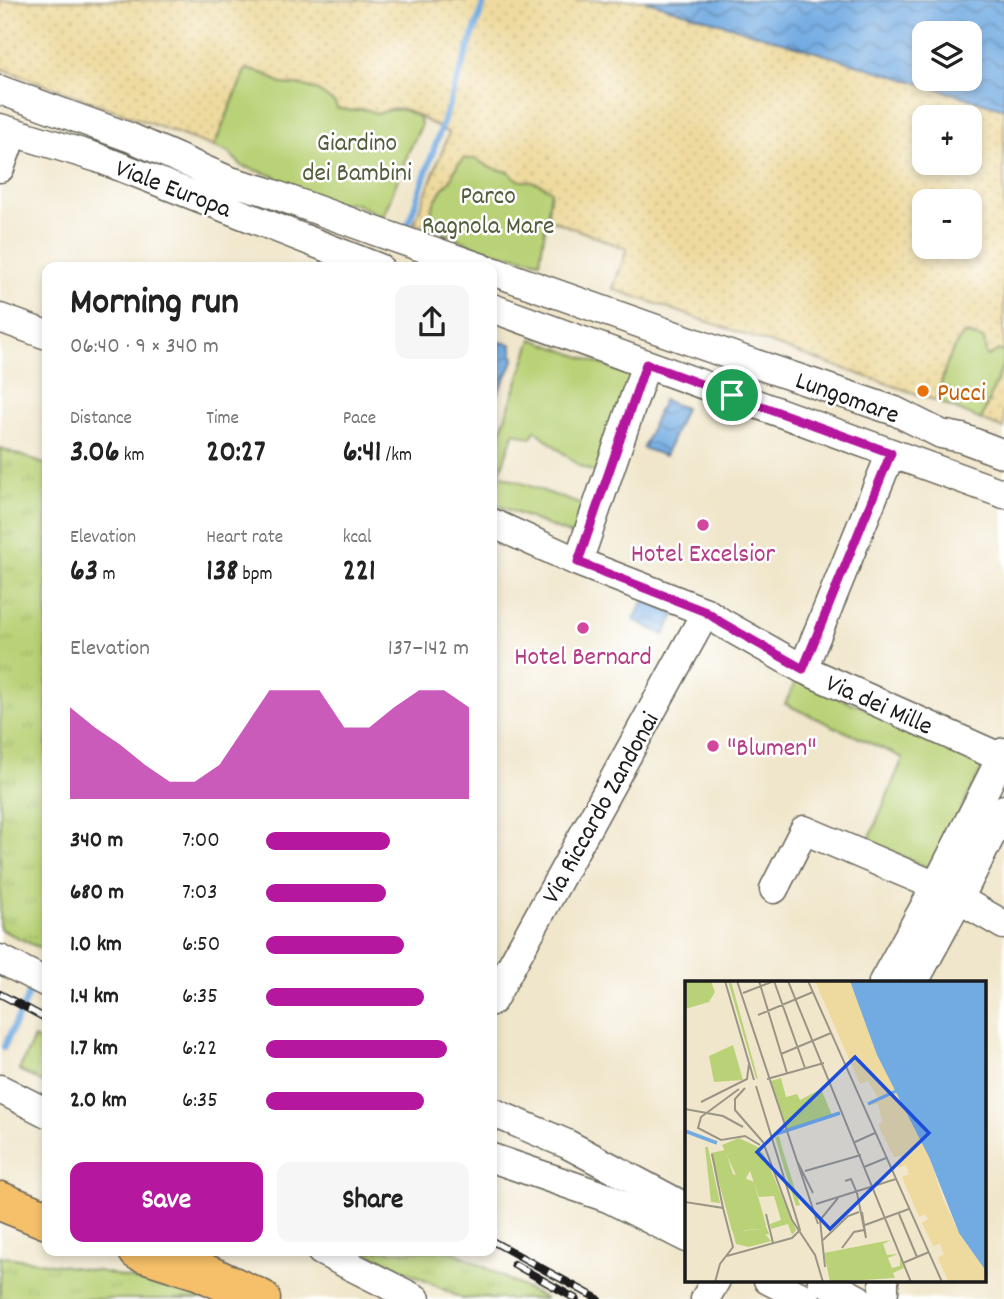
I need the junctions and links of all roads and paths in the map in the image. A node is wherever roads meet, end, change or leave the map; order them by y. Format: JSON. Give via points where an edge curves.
{"nodes":[{"id":1,"x":0,"y":90,"type":"edge"},
{"id":2,"x":11,"y":135,"type":"edge"},
{"id":3,"x":0,"y":167,"type":"edge"},
{"id":4,"x":335,"y":261,"type":"edge"},
{"id":5,"x":464,"y":262,"type":"edge"},
{"id":6,"x":497,"y":273,"type":"edge"},
{"id":7,"x":497,"y":311,"type":"edge"},
{"id":8,"x":0,"y":318,"type":"edge"},
{"id":9,"x":42,"y":333,"type":"edge"},
{"id":10,"x":646,"y":364,"type":"junction"},
{"id":11,"x":891,"y":453,"type":"junction"},
{"id":12,"x":1004,"y":454,"type":"edge"},
{"id":13,"x":1004,"y":494,"type":"edge"},
{"id":14,"x":497,"y":525,"type":"edge"},
{"id":15,"x":578,"y":562,"type":"junction"},
{"id":16,"x":706,"y":612,"type":"junction"},
{"id":17,"x":803,"y":669,"type":"junction"},
{"id":18,"x":1003,"y":756,"type":"edge"},
{"id":19,"x":1004,"y":809,"type":"edge"},
{"id":20,"x":774,"y":888,"type":"dead end"},
{"id":21,"x":947,"y":892,"type":"junction"},
{"id":22,"x":1004,"y":925,"type":"edge"},
{"id":23,"x":0,"y":958,"type":"edge"},
{"id":24,"x":37,"y":977,"type":"edge"},
{"id":25,"x":884,"y":981,"type":"edge"},
{"id":26,"x":914,"y":981,"type":"edge"},
{"id":27,"x":497,"y":992,"type":"edge"},
{"id":28,"x":0,"y":1089,"type":"edge"},
{"id":29,"x":42,"y":1110,"type":"edge"},
{"id":30,"x":497,"y":1114,"type":"edge"},
{"id":31,"x":567,"y":1144,"type":"junction"},
{"id":32,"x":497,"y":1160,"type":"edge"},
{"id":33,"x":548,"y":1178,"type":"junction"},
{"id":34,"x":685,"y":1207,"type":"edge"},
{"id":35,"x":685,"y":1237,"type":"edge"},
{"id":36,"x":154,"y":1256,"type":"edge"},
{"id":37,"x":331,"y":1256,"type":"edge"},
{"id":38,"x":715,"y":1282,"type":"edge"},
{"id":39,"x":772,"y":1282,"type":"edge"},
{"id":40,"x":826,"y":1282,"type":"edge"},
{"id":41,"x":884,"y":1282,"type":"edge"},
{"id":42,"x":261,"y":1299,"type":"edge"},
{"id":43,"x":416,"y":1299,"type":"edge"},
{"id":44,"x":705,"y":1299,"type":"edge"},
{"id":45,"x":806,"y":1299,"type":"edge"},
{"id":46,"x":858,"y":1299,"type":"edge"},
{"id":47,"x":881,"y":1299,"type":"edge"}],
"edges":[{"from":1,"to":5,"type":"street","via":[[129,137],[230,181]]},
{"from":2,"to":3,"type":"street"},
{"from":2,"to":4,"type":"street","name":"Viale Europa","via":[[98,158],[187,192]]},
{"from":6,"to":12,"type":"street","name":"Lungomare","via":[[895,411],[942,434]]},
{"from":7,"to":10,"type":"street"},
{"from":8,"to":9,"type":"street"},
{"from":10,"to":11,"type":"street"},
{"from":10,"to":15,"type":"street"},
{"from":11,"to":13,"type":"street"},
{"from":11,"to":17,"type":"street"},
{"from":14,"to":15,"type":"street","name":"Via dei Mille"},
{"from":15,"to":16,"type":"street","name":"Via dei Mille"},
{"from":16,"to":17,"type":"street","name":"Via dei Mille"},
{"from":16,"to":27,"type":"street","name":"Via Riccardo Zandonai"},
{"from":17,"to":18,"type":"street","name":"Via dei Mille"},
{"from":18,"to":21,"type":"street"},
{"from":19,"to":21,"type":"street"},
{"from":20,"to":21,"type":"street","via":[[804,830]]},
{"from":21,"to":22,"type":"street"},
{"from":21,"to":25,"type":"street"},
{"from":21,"to":26,"type":"street"},
{"from":23,"to":24,"type":"street"},
{"from":28,"to":29,"type":"street"},
{"from":30,"to":31,"type":"street"},
{"from":31,"to":33,"type":"street","via":[[544,1140],[533,1146],[532,1163]]},
{"from":31,"to":34,"type":"street"},
{"from":32,"to":33,"type":"street"},
{"from":33,"to":35,"type":"street","via":[[608,1198]]},
{"from":36,"to":42,"type":"highway"},
{"from":37,"to":43,"type":"street"},
{"from":38,"to":44,"type":"street"},
{"from":39,"to":45,"type":"street"},
{"from":40,"to":46,"type":"street"},
{"from":41,"to":47,"type":"street"}]}
